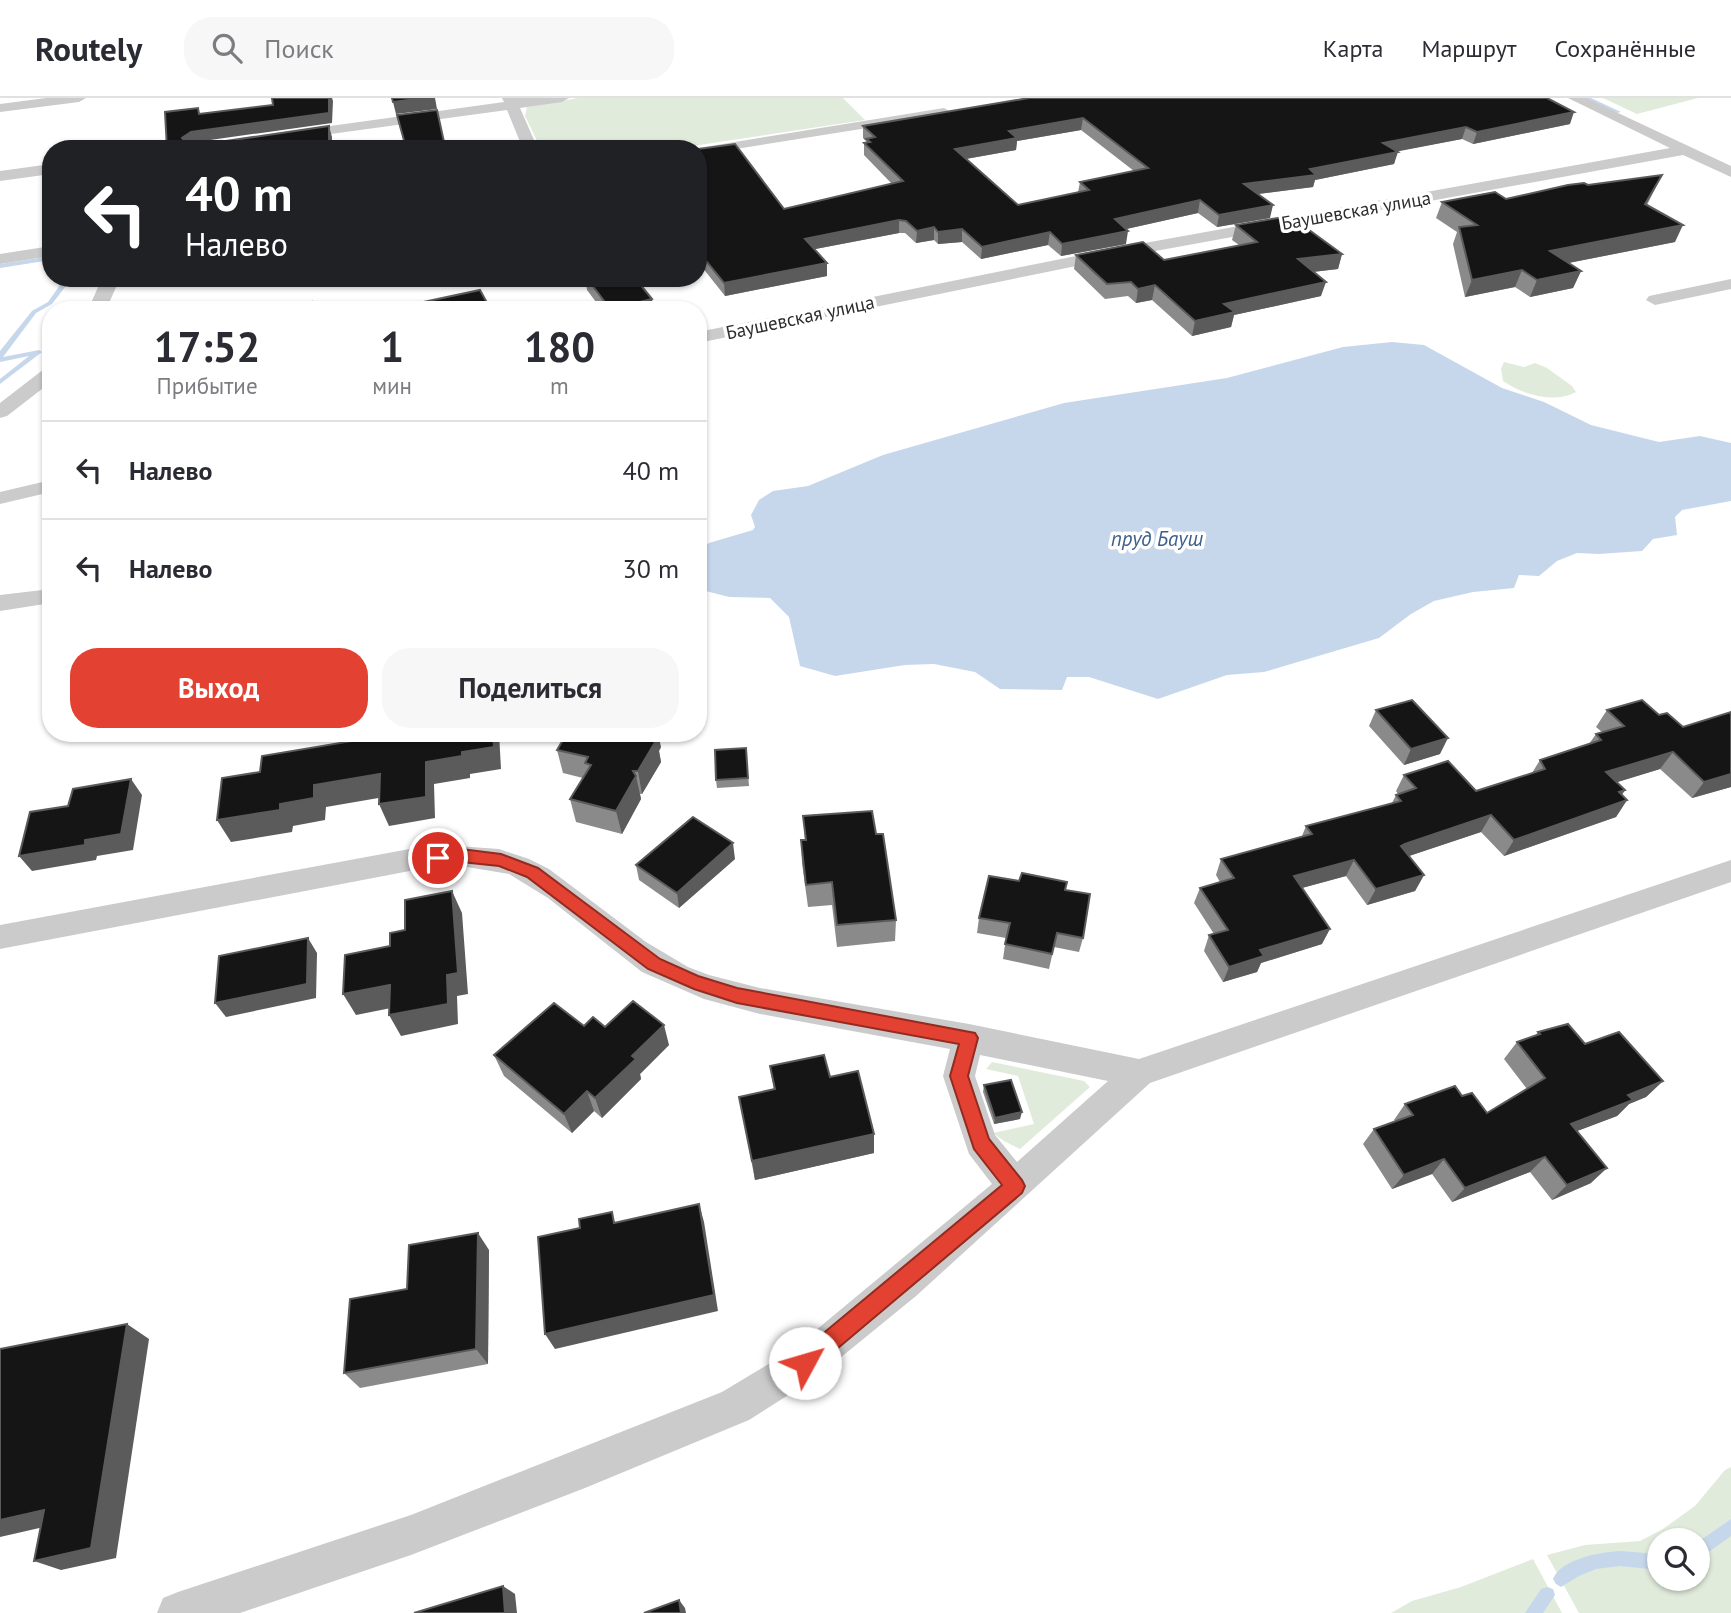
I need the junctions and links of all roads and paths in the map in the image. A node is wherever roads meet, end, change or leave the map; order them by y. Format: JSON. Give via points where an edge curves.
{"nodes":[{"id":1,"x":79,"y":98,"type":"edge"},
{"id":2,"x":562,"y":98,"type":"edge"},
{"id":3,"x":1575,"y":98,"type":"edge"},
{"id":4,"x":511,"y":102,"type":"edge"},
{"id":5,"x":0,"y":108,"type":"edge"},
{"id":6,"x":955,"y":111,"type":"edge"},
{"id":7,"x":279,"y":137,"type":"edge"},
{"id":8,"x":527,"y":140,"type":"edge"},
{"id":9,"x":707,"y":150,"type":"edge"},
{"id":10,"x":1686,"y":150,"type":"junction"},
{"id":11,"x":42,"y":170,"type":"edge"},
{"id":12,"x":1731,"y":172,"type":"edge"},
{"id":13,"x":0,"y":176,"type":"edge"},
{"id":14,"x":42,"y":253,"type":"edge"},
{"id":15,"x":0,"y":260,"type":"edge"},
{"id":16,"x":1731,"y":284,"type":"edge"},
{"id":17,"x":1656,"y":300,"type":"dead end"},
{"id":18,"x":707,"y":336,"type":"edge"},
{"id":19,"x":42,"y":380,"type":"edge"},
{"id":20,"x":0,"y":412,"type":"edge"},
{"id":21,"x":42,"y":488,"type":"edge"},
{"id":22,"x":0,"y":498,"type":"edge"},
{"id":23,"x":42,"y":597,"type":"edge"},
{"id":24,"x":0,"y":603,"type":"edge"},
{"id":25,"x":1731,"y":871,"type":"edge"},
{"id":26,"x":0,"y":937,"type":"edge"},
{"id":27,"x":969,"y":1038,"type":"junction"},
{"id":28,"x":1139,"y":1073,"type":"junction"},
{"id":29,"x":1015,"y":1186,"type":"junction"},
{"id":30,"x":178,"y":1613,"type":"edge"}],
"edges":[{"from":1,"to":5,"type":"street"},
{"from":2,"to":4,"type":"street"},
{"from":3,"to":10,"type":"street"},
{"from":4,"to":7,"type":"street"},
{"from":4,"to":8,"type":"street"},
{"from":6,"to":9,"type":"street"},
{"from":10,"to":12,"type":"street"},
{"from":10,"to":18,"type":"street","name":"Баушевская улица","via":[[1106,254]]},
{"from":11,"to":13,"type":"street"},
{"from":14,"to":15,"type":"street"},
{"from":16,"to":17,"type":"street"},
{"from":19,"to":20,"type":"street"},
{"from":21,"to":22,"type":"street"},
{"from":23,"to":24,"type":"street"},
{"from":25,"to":28,"type":"street"},
{"from":26,"to":27,"type":"street","via":[[415,859],[461,856],[501,860],[532,873],[654,964],[694,982],[737,996]]},
{"from":27,"to":28,"type":"street"},
{"from":27,"to":29,"type":"street","via":[[959,1076],[981,1143]]},
{"from":28,"to":29,"type":"street"},
{"from":29,"to":30,"type":"street","via":[[805,1363],[735,1406],[411,1535]]}]}
